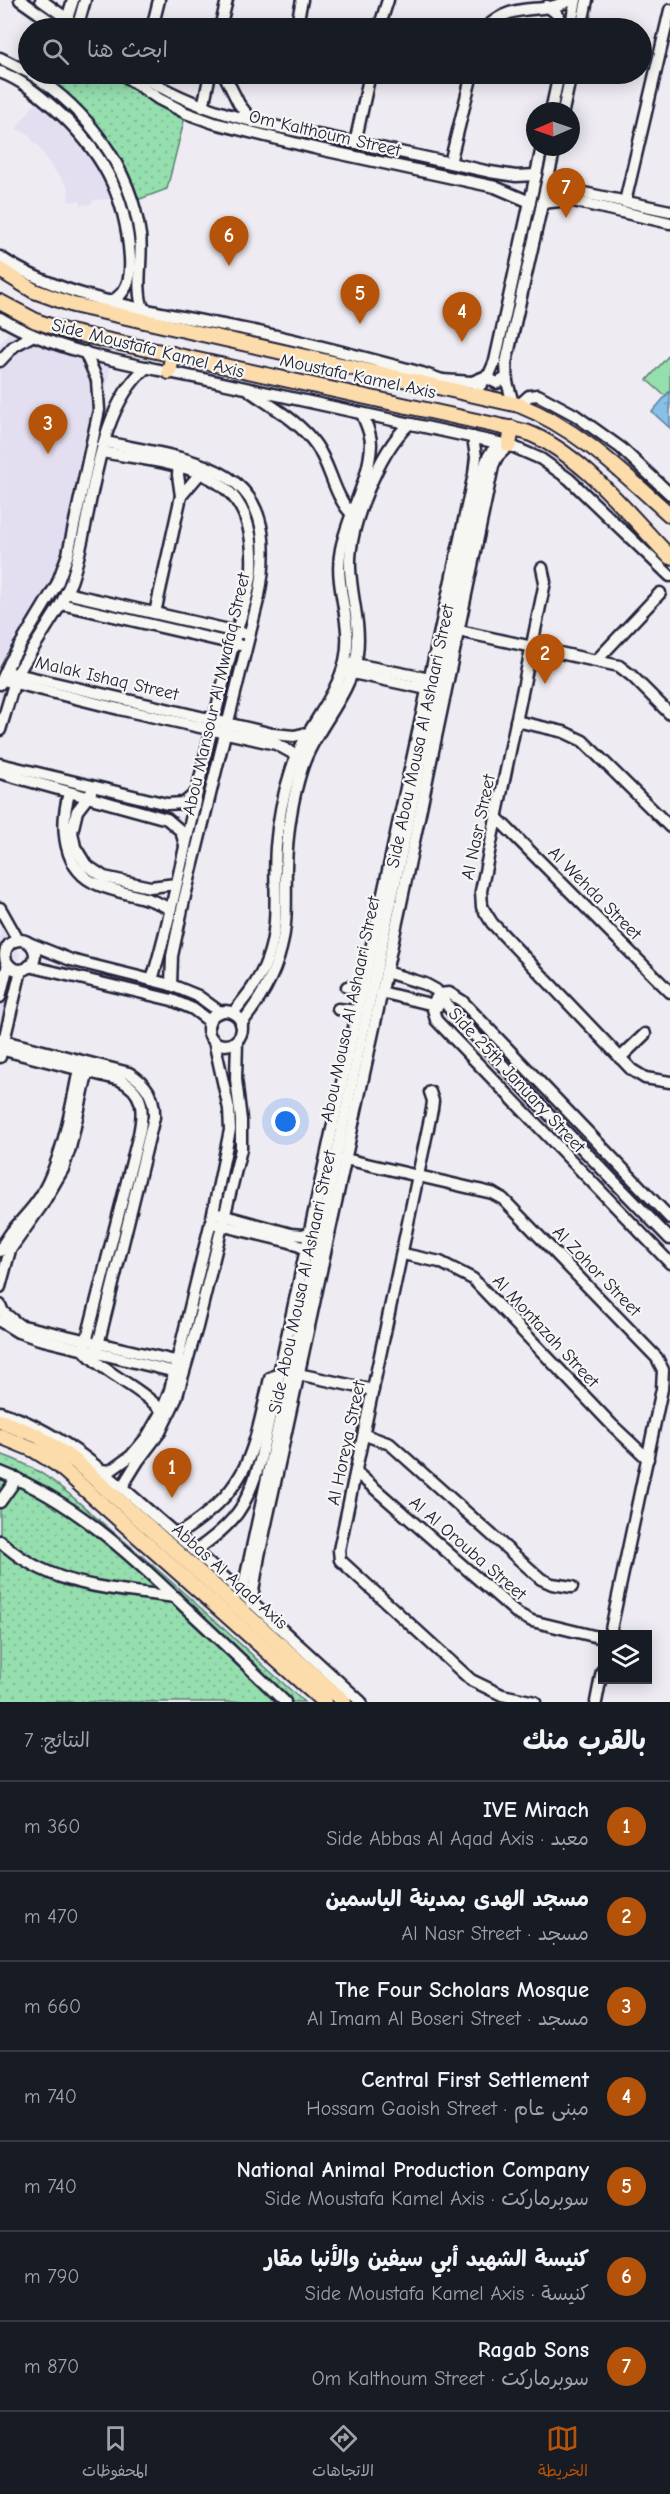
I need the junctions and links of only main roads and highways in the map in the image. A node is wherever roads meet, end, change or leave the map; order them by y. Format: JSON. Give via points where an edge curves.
{"nodes":[{"id":1,"x":0,"y":270,"type":"edge"},
{"id":2,"x":0,"y":302,"type":"edge"},
{"id":3,"x":173,"y":354,"type":"junction"},
{"id":4,"x":169,"y":372,"type":"road end"},
{"id":5,"x":512,"y":428,"type":"junction"},
{"id":6,"x":509,"y":446,"type":"road end"},
{"id":7,"x":670,"y":515,"type":"edge"},
{"id":8,"x":670,"y":536,"type":"edge"},
{"id":9,"x":654,"y":540,"type":"junction"},
{"id":10,"x":670,"y":556,"type":"edge"},
{"id":11,"x":0,"y":1421,"type":"edge"},
{"id":12,"x":0,"y":1436,"type":"edge"},
{"id":13,"x":324,"y":1702,"type":"edge"},
{"id":14,"x":344,"y":1702,"type":"edge"}],
"edges":[{"from":1,"to":7,"type":"main road","name":"Moustafa Kamel Axis","via":[[51,298],[182,323],[516,404],[581,438]]},
{"from":2,"to":3,"type":"main road","name":"Moustafa Kamel Axis","via":[[65,331]]},
{"from":3,"to":4,"type":"main road"},
{"from":3,"to":5,"type":"main road","name":"Moustafa Kamel Axis"},
{"from":5,"to":6,"type":"main road"},
{"from":5,"to":9,"type":"main road","name":"Moustafa Kamel Axis","via":[[539,437],[575,460]]},
{"from":8,"to":9,"type":"main road"},
{"from":9,"to":10,"type":"main road","name":"Moustafa Kamel Axis"},
{"from":11,"to":14,"type":"main road","name":"Abbas Al Aqad Axis","via":[[45,1440],[97,1473],[290,1646]]},
{"from":12,"to":13,"type":"main road","name":"Abbas Al Aqad Axis","via":[[58,1465]]}]}
